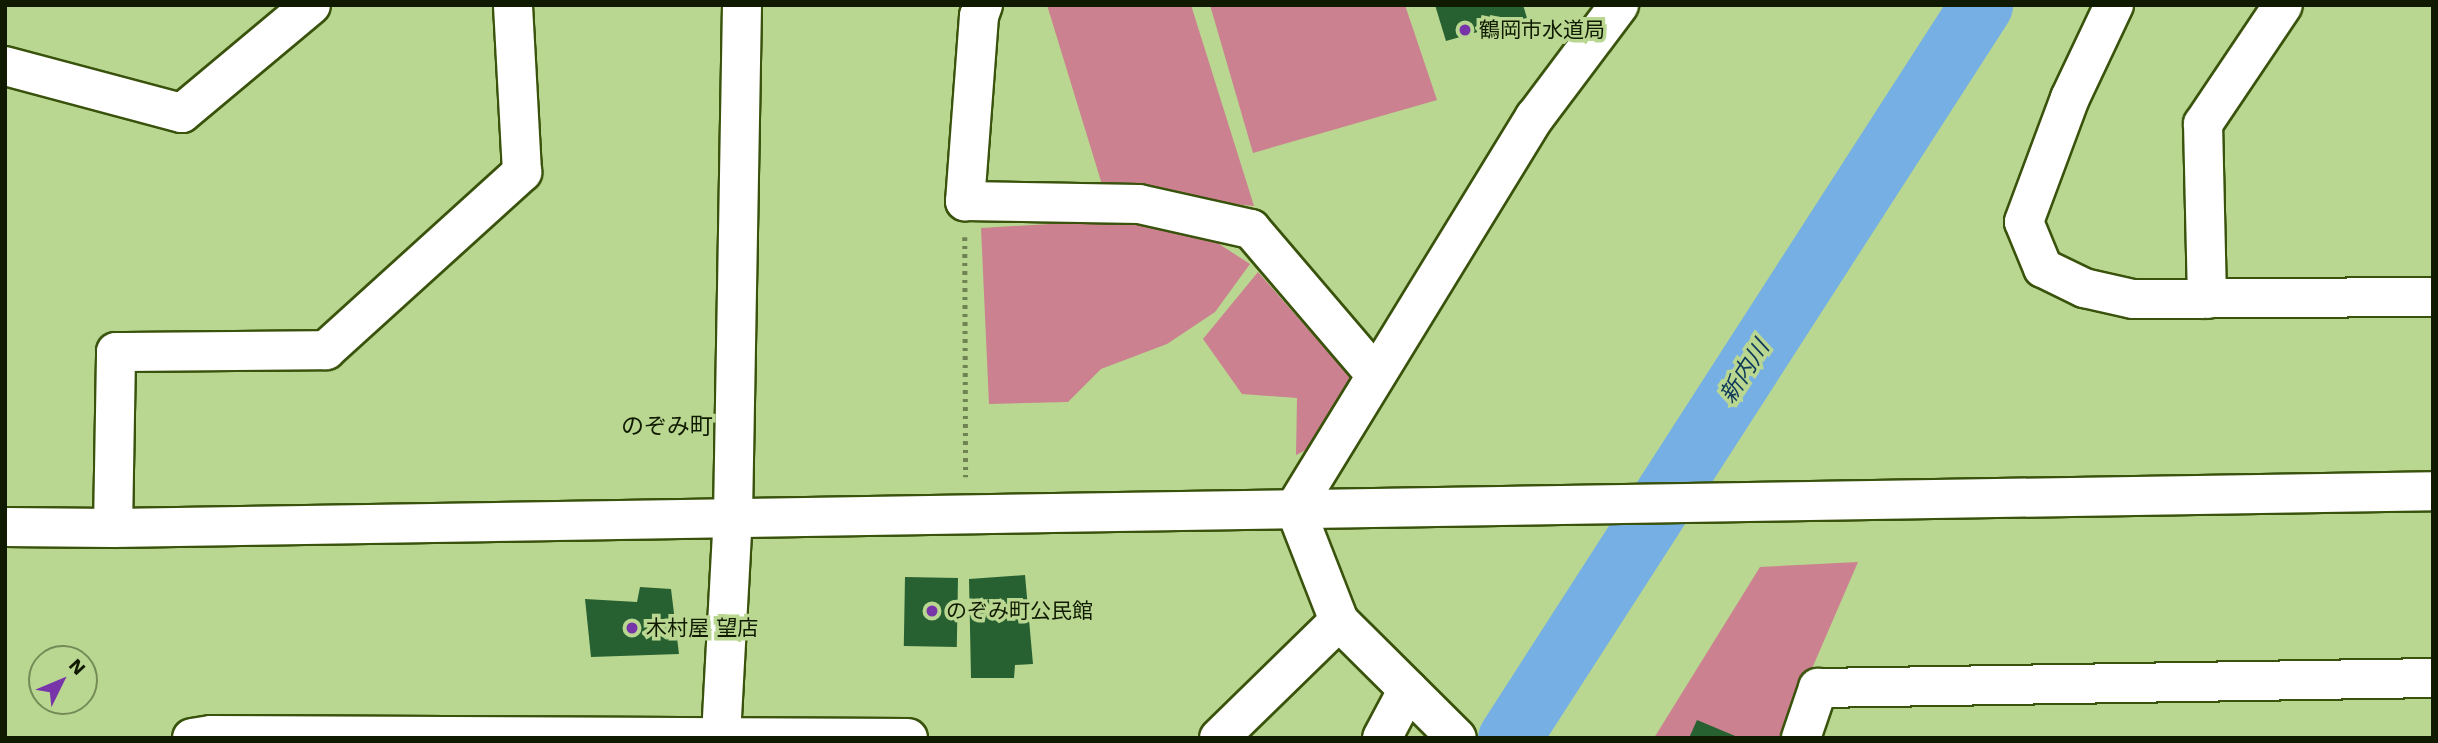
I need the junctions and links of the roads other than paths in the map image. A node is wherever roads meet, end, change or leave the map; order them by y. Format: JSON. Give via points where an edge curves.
{"nodes":[{"id":1,"x":311,"y":5,"type":"edge"},
{"id":2,"x":513,"y":5,"type":"edge"},
{"id":3,"x":743,"y":5,"type":"edge"},
{"id":4,"x":983,"y":5,"type":"edge"},
{"id":5,"x":1619,"y":5,"type":"edge"},
{"id":6,"x":2114,"y":5,"type":"edge"},
{"id":7,"x":2283,"y":5,"type":"edge"},
{"id":8,"x":5,"y":66,"type":"edge"},
{"id":9,"x":2433,"y":297,"type":"edge"},
{"id":10,"x":2207,"y":299,"type":"junction"},
{"id":11,"x":1375,"y":374,"type":"junction"},
{"id":12,"x":2433,"y":491,"type":"edge"},
{"id":13,"x":1295,"y":508,"type":"junction"},
{"id":14,"x":733,"y":516,"type":"junction"},
{"id":15,"x":5,"y":527,"type":"edge"},
{"id":16,"x":113,"y":528,"type":"junction"},
{"id":17,"x":1339,"y":621,"type":"junction"},
{"id":18,"x":2433,"y":678,"type":"edge"},
{"id":19,"x":1416,"y":697,"type":"junction"},
{"id":20,"x":721,"y":736,"type":"edge"},
{"id":21,"x":205,"y":737,"type":"edge"},
{"id":22,"x":452,"y":737,"type":"edge"},
{"id":23,"x":908,"y":738,"type":"edge"},
{"id":24,"x":1219,"y":738,"type":"edge"},
{"id":25,"x":1382,"y":738,"type":"edge"},
{"id":26,"x":1457,"y":738,"type":"edge"},
{"id":27,"x":1801,"y":738,"type":"edge"}],
"edges":[{"from":1,"to":8,"type":"street","via":[[182,113]]},
{"from":2,"to":16,"type":"street","via":[[522,172],[326,350],[116,352]]},
{"from":3,"to":14,"type":"street"},
{"from":4,"to":11,"type":"street","via":[[965,201],[1139,204],[1251,229]]},
{"from":5,"to":11,"type":"street","via":[[1535,117]]},
{"from":6,"to":10,"type":"street","via":[[2070,98],[2024,222],[2043,268],[2084,288],[2133,299]]},
{"from":7,"to":10,"type":"street","via":[[2203,124]]},
{"from":9,"to":10,"type":"street"},
{"from":11,"to":13,"type":"street"},
{"from":12,"to":13,"type":"street"},
{"from":13,"to":14,"type":"street"},
{"from":13,"to":17,"type":"street"},
{"from":14,"to":16,"type":"street"},
{"from":14,"to":20,"type":"street"},
{"from":15,"to":16,"type":"street"},
{"from":17,"to":19,"type":"street"},
{"from":17,"to":24,"type":"street"},
{"from":18,"to":27,"type":"street","via":[[1818,688]]},
{"from":19,"to":25,"type":"street"},
{"from":19,"to":26,"type":"street"},
{"from":20,"to":22,"type":"street"},
{"from":20,"to":23,"type":"street"},
{"from":21,"to":22,"type":"street"}]}
